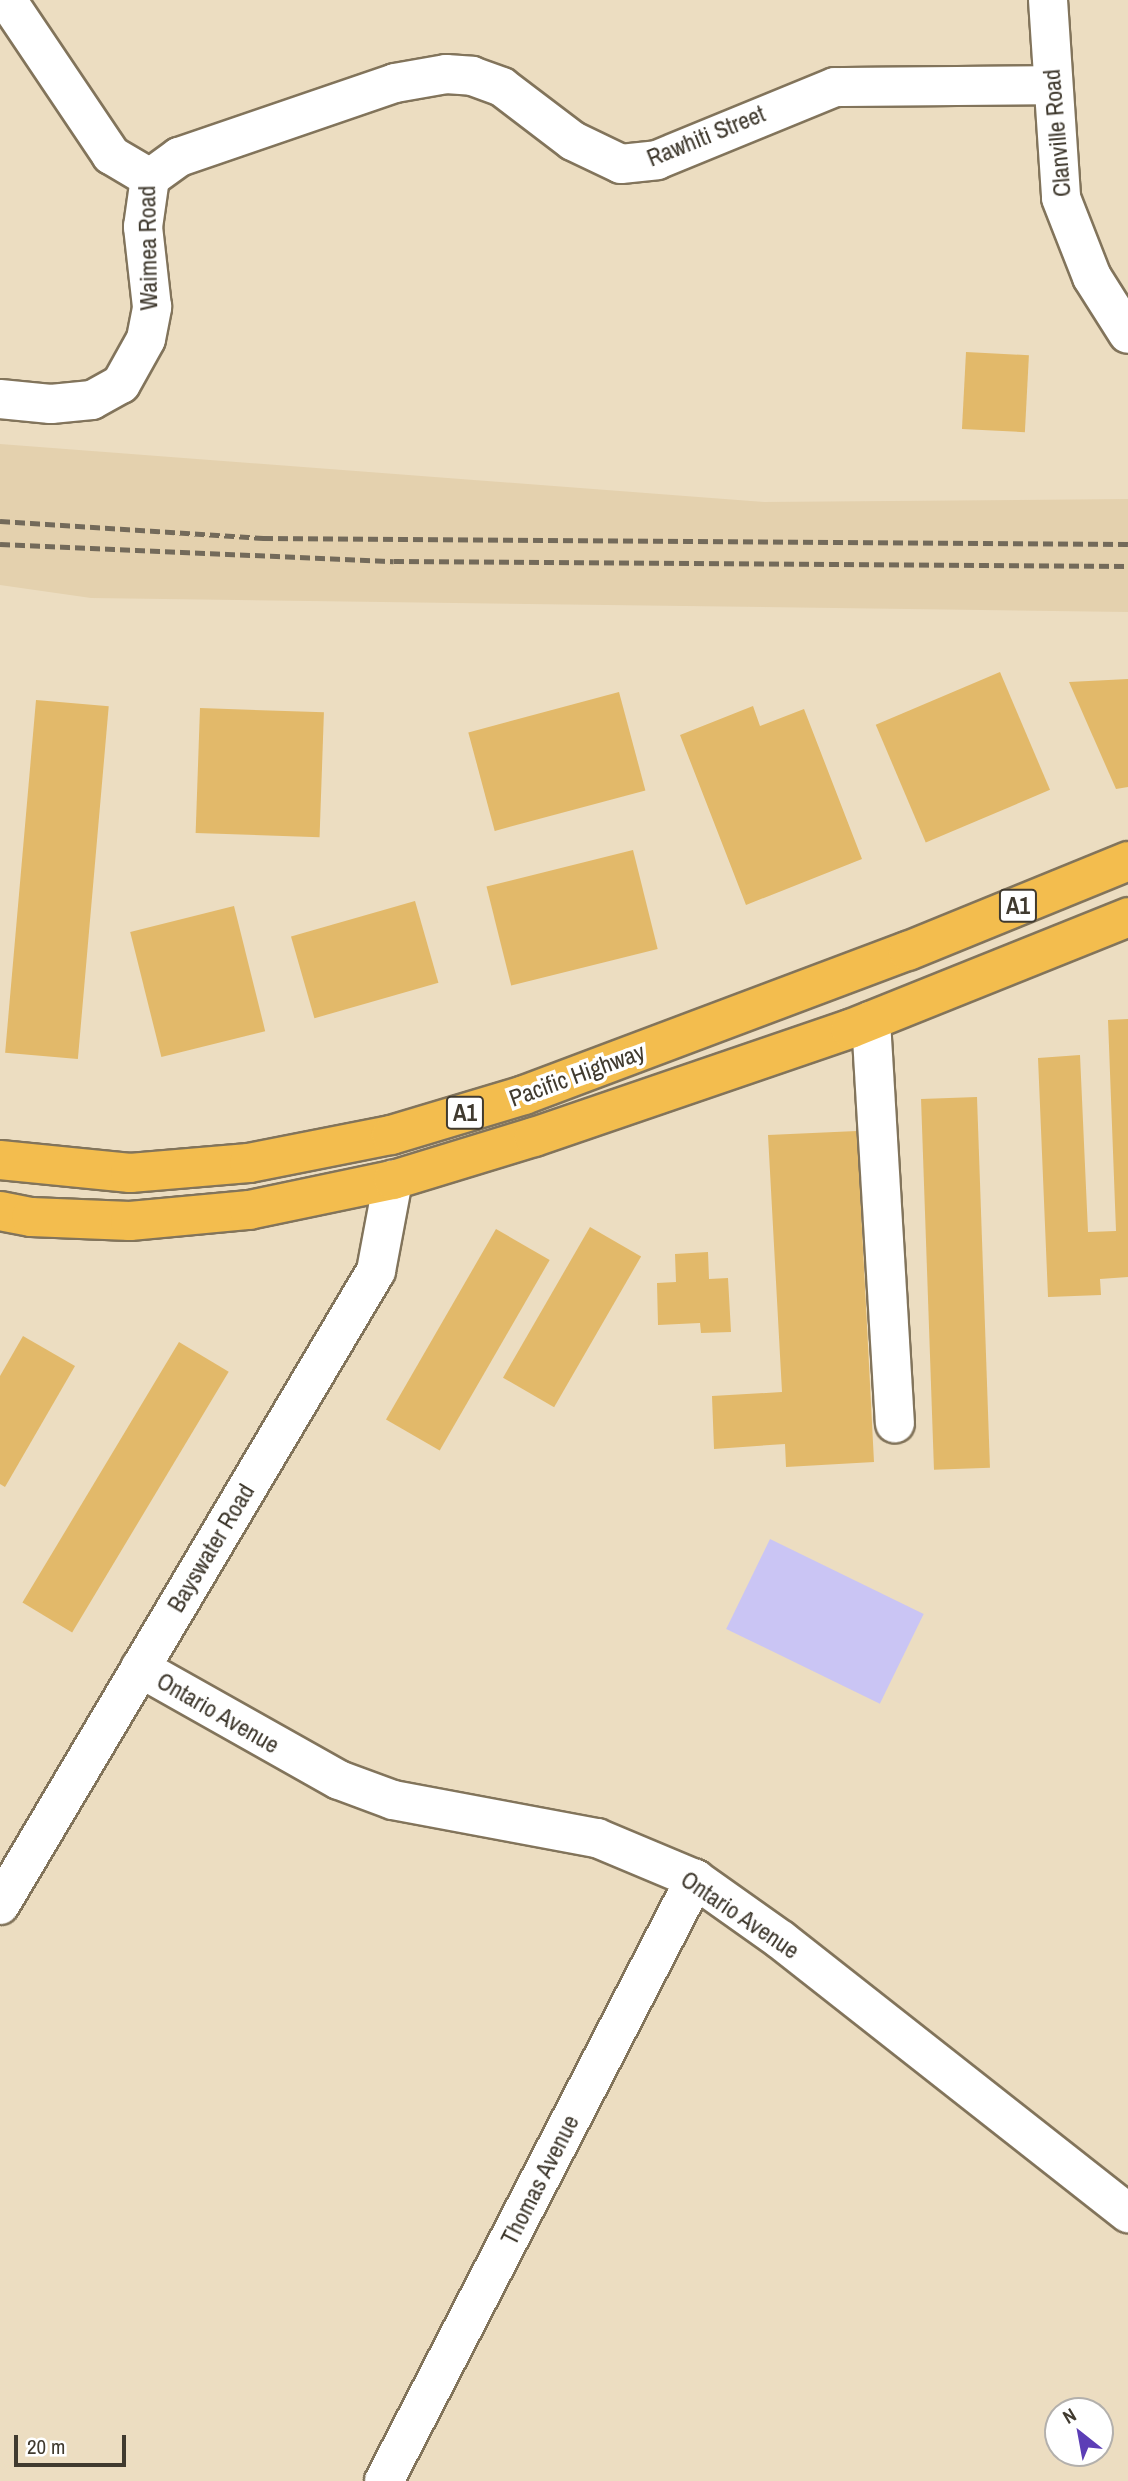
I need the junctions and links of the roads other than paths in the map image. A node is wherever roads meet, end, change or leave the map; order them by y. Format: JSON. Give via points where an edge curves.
{"nodes":[{"id":1,"x":6,"y":0,"type":"edge"},
{"id":2,"x":1048,"y":0,"type":"edge"},
{"id":3,"x":1051,"y":85,"type":"junction"},
{"id":4,"x":150,"y":178,"type":"junction"},
{"id":5,"x":1128,"y":334,"type":"edge"},
{"id":6,"x":0,"y":398,"type":"edge"},
{"id":7,"x":1128,"y":861,"type":"edge"},
{"id":8,"x":1128,"y":917,"type":"edge"},
{"id":9,"x":871,"y":1021,"type":"junction"},
{"id":10,"x":0,"y":1160,"type":"edge"},
{"id":11,"x":393,"y":1180,"type":"junction"},
{"id":12,"x":0,"y":1211,"type":"edge"},
{"id":13,"x":895,"y":1423,"type":"dead end"},
{"id":14,"x":140,"y":1668,"type":"junction"},
{"id":15,"x":695,"y":1879,"type":"junction"},
{"id":16,"x":0,"y":1905,"type":"edge"},
{"id":17,"x":1128,"y":2213,"type":"edge"},
{"id":18,"x":384,"y":2481,"type":"edge"}],
"edges":[{"from":1,"to":4,"type":"street","name":"Waimea Road","via":[[111,155]]},
{"from":2,"to":3,"type":"street","name":"Clanville Road"},
{"from":3,"to":4,"type":"street","name":"Rawhiti Street","via":[[835,87],[794,100],[666,157],[621,164],[573,141],[502,87],[472,76],[446,74],[395,83],[179,157]]},
{"from":3,"to":5,"type":"street","name":"Clanville Road","via":[[1055,154],[1065,211],[1092,277]]},
{"from":4,"to":6,"type":"street","name":"Waimea Road","via":[[143,227],[152,307],[146,340],[121,384],[92,400],[51,404]]},
{"from":7,"to":10,"type":"highway","name":"Pacific Highway","number":"A1","via":[[908,951],[524,1096],[391,1136],[249,1163],[130,1173]]},
{"from":8,"to":9,"type":"highway","name":"Pacific Highway","number":"A1"},
{"from":9,"to":11,"type":"highway","name":"Pacific Highway","number":"A1","via":[[547,1133]]},
{"from":9,"to":13,"type":"street"},
{"from":11,"to":12,"type":"highway","name":"Pacific Highway","number":"A1","via":[[249,1210],[130,1221],[31,1217]]},
{"from":11,"to":14,"type":"street","name":"Bayswater Road","via":[[376,1271]]},
{"from":14,"to":15,"type":"street","name":"Ontario Avenue","via":[[350,1784],[393,1800],[541,1824],[597,1838]]},
{"from":14,"to":16,"type":"street","name":"Bayswater Road"},
{"from":15,"to":17,"type":"street","name":"Ontario Avenue","via":[[781,1940]]},
{"from":15,"to":18,"type":"street","name":"Thomas Avenue"}]}
